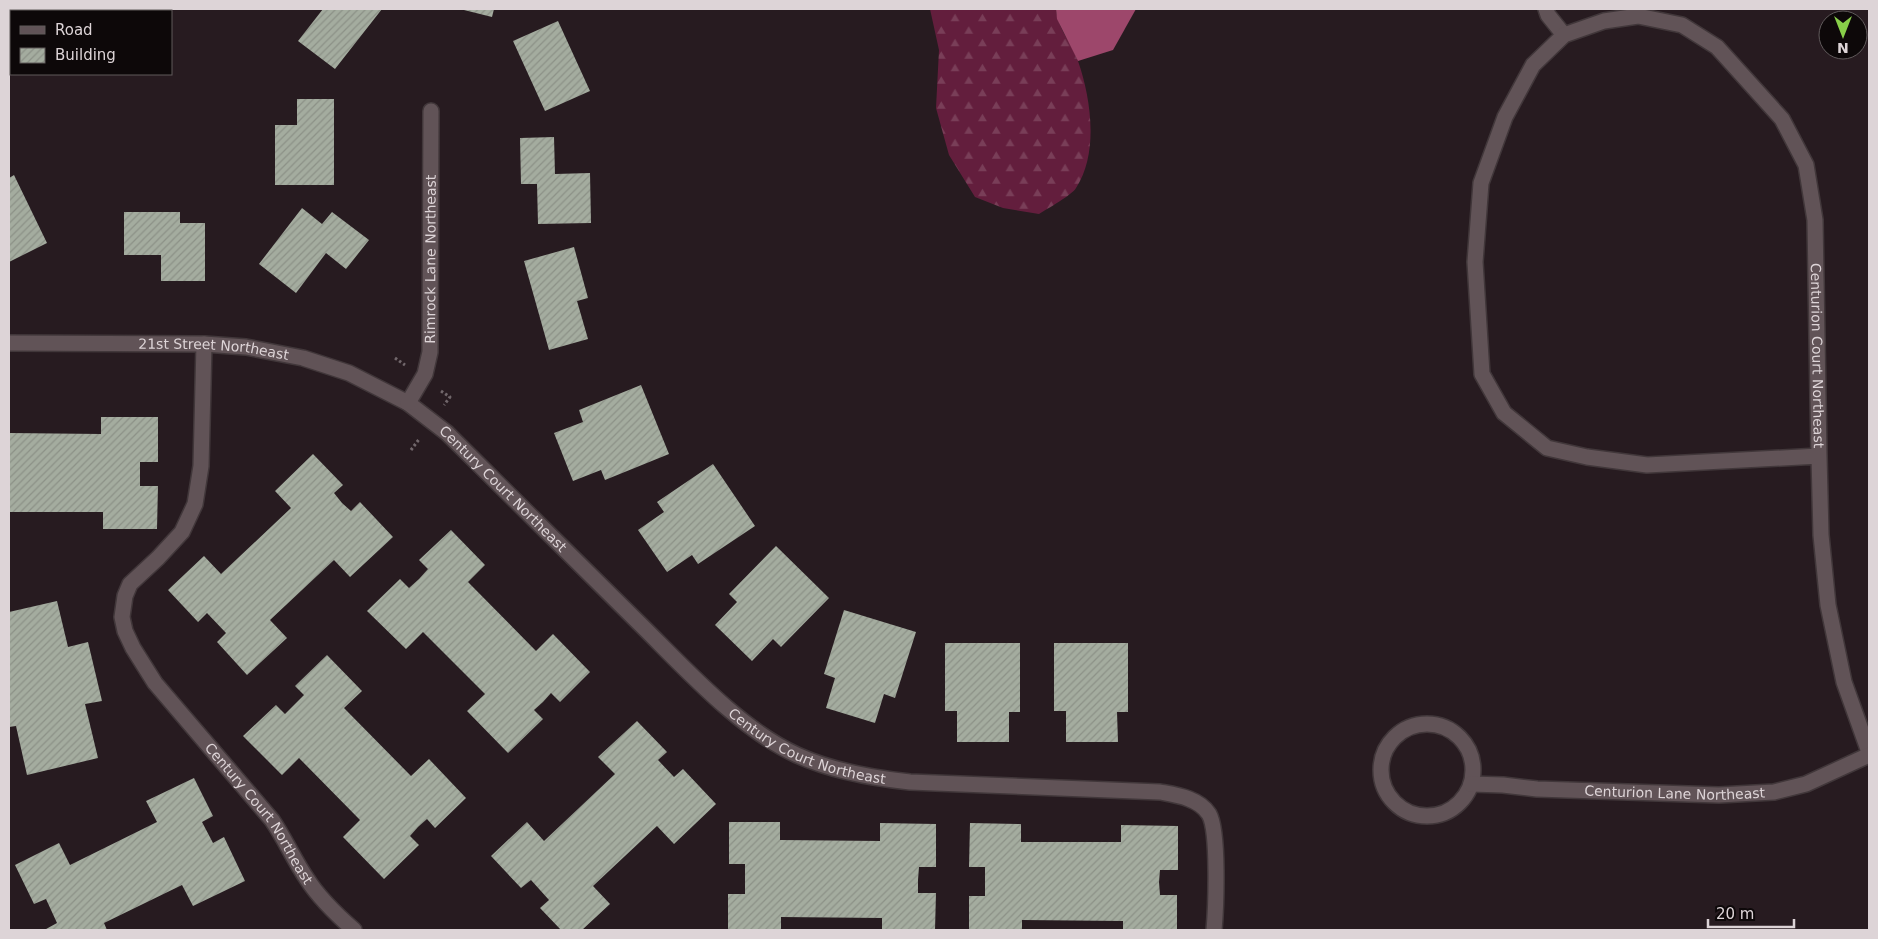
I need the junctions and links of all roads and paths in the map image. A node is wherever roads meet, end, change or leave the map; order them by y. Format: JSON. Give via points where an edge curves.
{"nodes":[{"id":1,"x":1546,"y":9,"type":"edge"},
{"id":2,"x":1646,"y":13,"type":"edge"},
{"id":3,"x":1564,"y":35,"type":"junction"},
{"id":4,"x":431,"y":111,"type":"dead end"},
{"id":5,"x":9,"y":343,"type":"edge"},
{"id":6,"x":204,"y":344,"type":"junction"},
{"id":7,"x":408,"y":404,"type":"junction"},
{"id":8,"x":1819,"y":456,"type":"junction"},
{"id":9,"x":1869,"y":753,"type":"edge"},
{"id":10,"x":1471,"y":784,"type":"junction"},
{"id":11,"x":354,"y":930,"type":"edge"},
{"id":12,"x":1214,"y":930,"type":"edge"}],
"edges":[{"from":1,"to":3,"type":"street"},
{"from":2,"to":3,"type":"street","name":"Centurion Court Northeast","via":[[1604,21]]},
{"from":2,"to":8,"type":"street","name":"Centurion Court Northeast","via":[[1682,25],[1717,47],[1782,119],[1806,165],[1815,220]]},
{"from":3,"to":8,"type":"street","name":"Centurion Court Northeast","via":[[1533,65],[1505,117],[1482,182],[1475,262],[1482,374],[1504,413],[1547,448],[1586,457],[1647,465]]},
{"from":4,"to":7,"type":"street","name":"Rimrock Lane Northeast","via":[[430,352],[425,374]]},
{"from":5,"to":6,"type":"street","name":"21st Street Northeast"},
{"from":6,"to":7,"type":"street","name":"21st Street Northeast","via":[[246,347],[303,358],[349,373]]},
{"from":6,"to":11,"type":"street","name":"Century Court Northeast","via":[[200,466],[195,504],[182,532],[130,584],[122,608],[125,631],[155,683],[272,820],[308,880]]},
{"from":7,"to":12,"type":"street","name":"Century Court Northeast","via":[[447,433],[739,718],[796,754],[848,772],[887,780],[1160,792],[1197,803],[1209,813],[1213,827]]},
{"from":8,"to":9,"type":"street","via":[[1821,535],[1828,605],[1844,682]]},
{"from":9,"to":10,"type":"street","name":"Centurion Lane Northeast","via":[[1806,784],[1774,792],[1720,795]]},
{"from":10,"to":10,"type":"street","via":[[1473,765],[1466,745],[1456,733],[1441,726],[1418,724],[1404,730],[1389,744],[1382,762],[1382,782],[1389,797],[1416,815],[1436,815],[1455,807]]}]}
